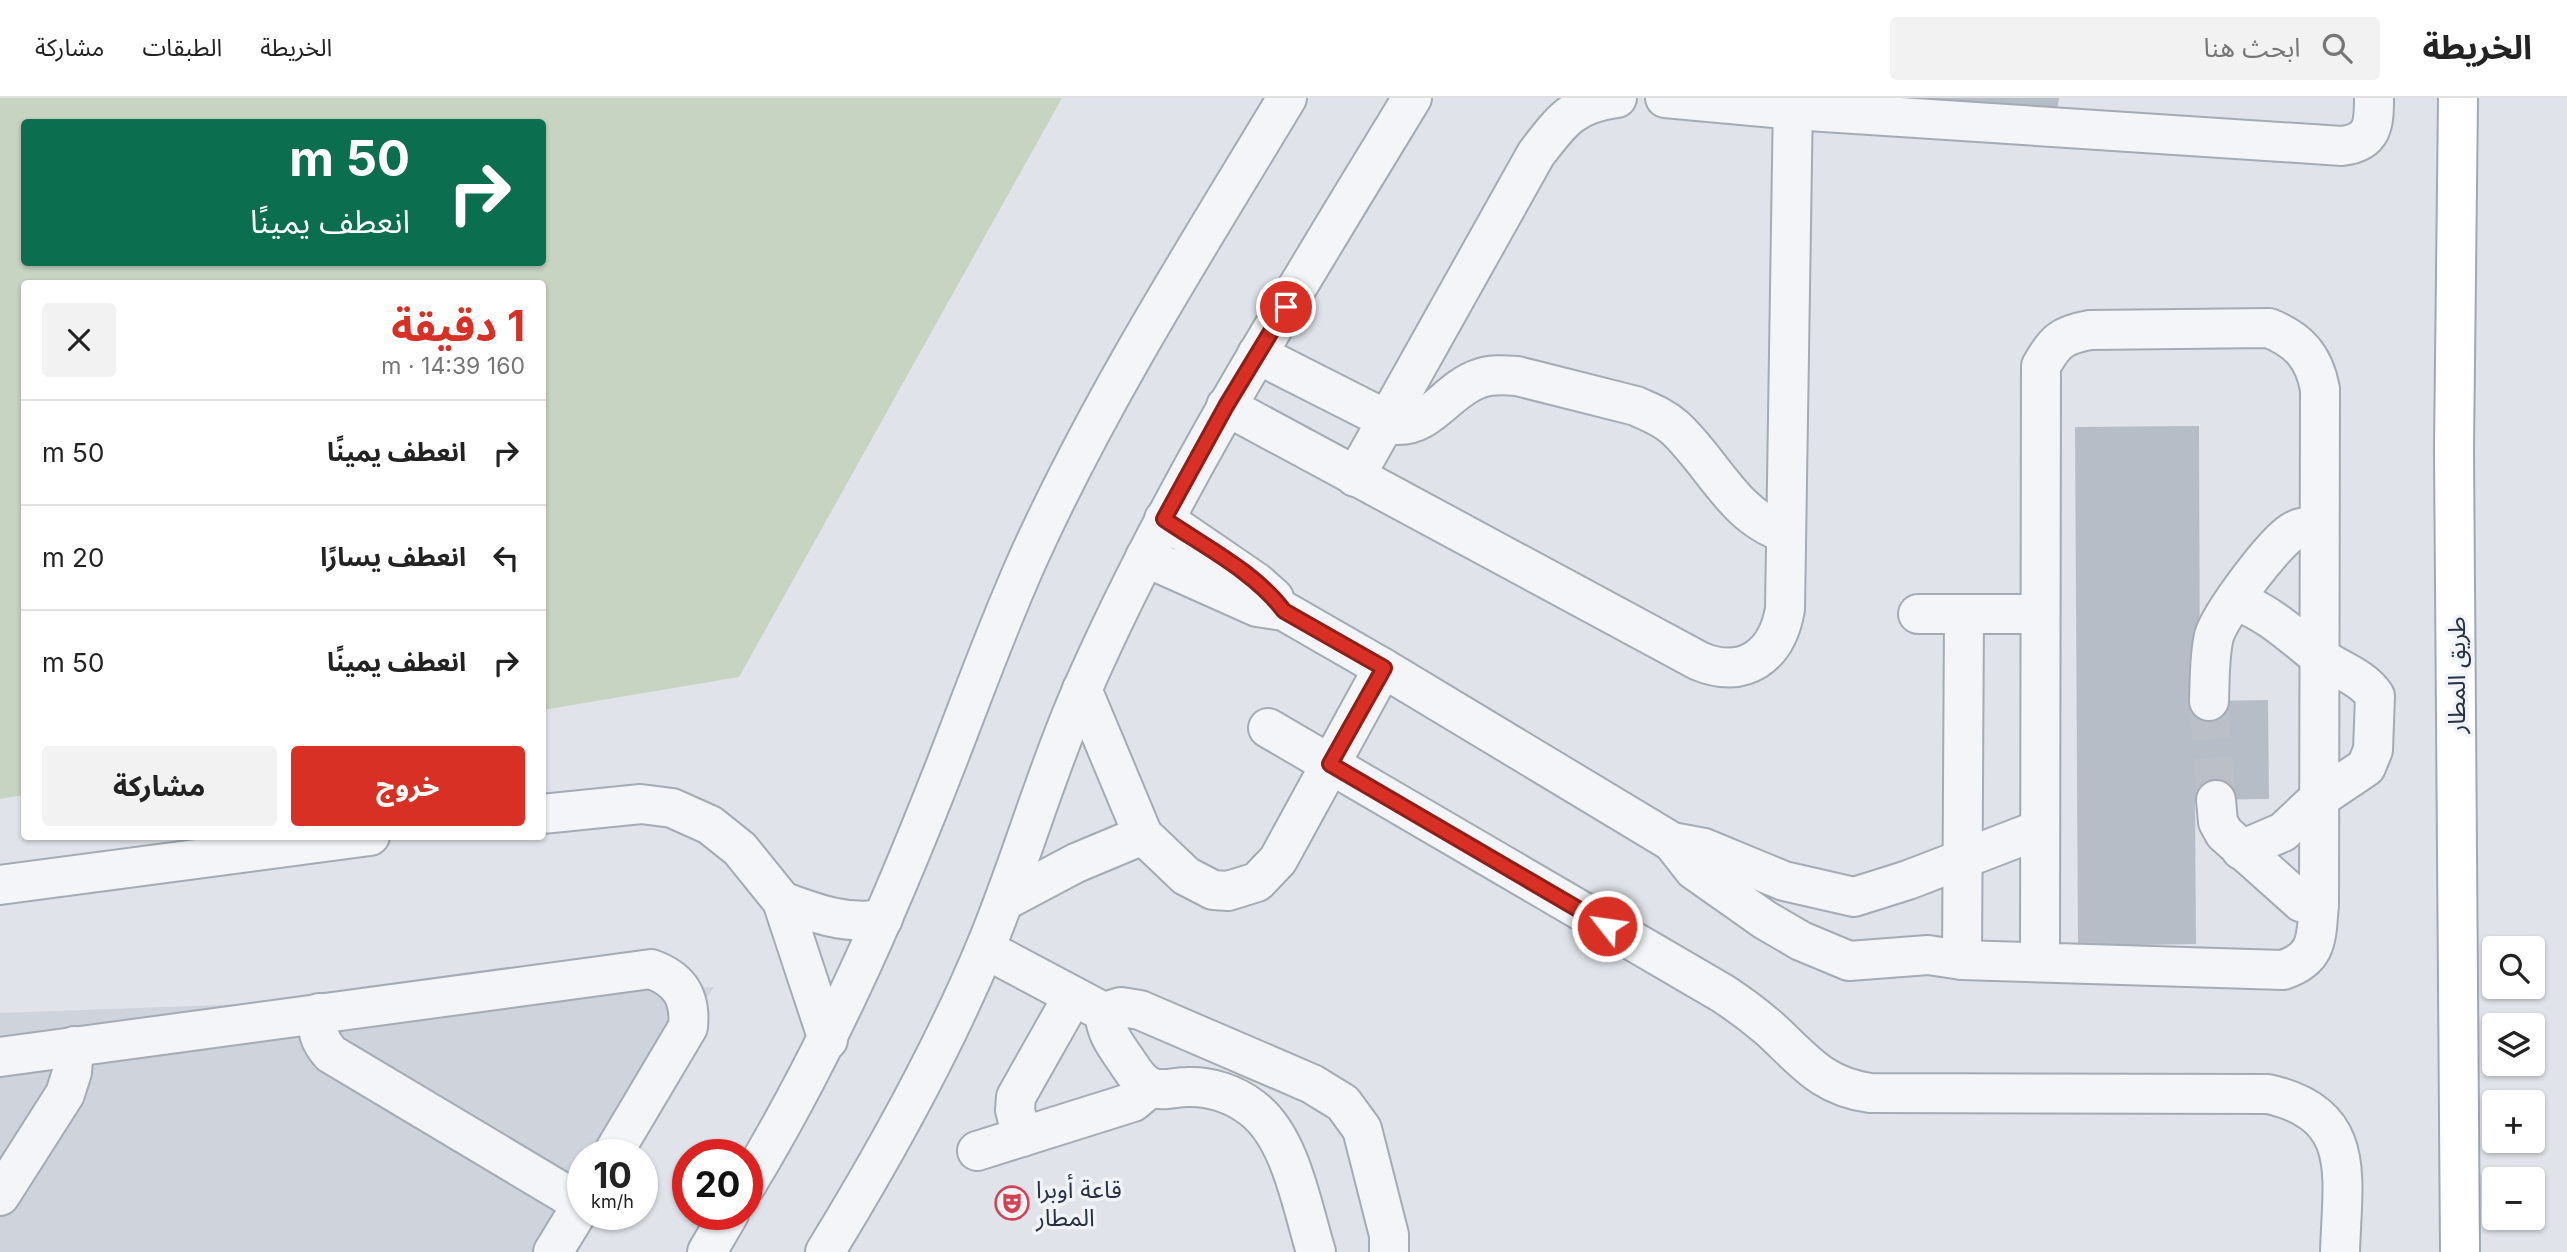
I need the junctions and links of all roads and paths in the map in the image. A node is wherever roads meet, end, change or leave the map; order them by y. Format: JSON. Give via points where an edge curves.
{"nodes":[{"id":1,"x":1287,"y":98,"type":"edge"},
{"id":2,"x":1412,"y":98,"type":"edge"},
{"id":3,"x":1617,"y":98,"type":"edge"},
{"id":4,"x":1665,"y":98,"type":"edge"},
{"id":5,"x":2374,"y":98,"type":"edge"},
{"id":6,"x":2458,"y":98,"type":"edge"},
{"id":7,"x":1793,"y":104,"type":"edge"},
{"id":8,"x":1257,"y":354,"type":"junction"},
{"id":9,"x":1226,"y":406,"type":"junction"},
{"id":10,"x":1386,"y":421,"type":"junction"},
{"id":11,"x":1355,"y":477,"type":"junction"},
{"id":12,"x":1164,"y":519,"type":"junction"},
{"id":13,"x":2318,"y":527,"type":"junction"},
{"id":14,"x":1786,"y":533,"type":"junction"},
{"id":15,"x":1145,"y":557,"type":"junction"},
{"id":16,"x":2235,"y":600,"type":"junction"},
{"id":17,"x":1284,"y":611,"type":"junction"},
{"id":18,"x":1918,"y":614,"type":"dead end"},
{"id":19,"x":1964,"y":614,"type":"junction"},
{"id":20,"x":2040,"y":614,"type":"junction"},
{"id":21,"x":2318,"y":656,"type":"junction"},
{"id":22,"x":1384,"y":668,"type":"junction"},
{"id":23,"x":1082,"y":689,"type":"junction"},
{"id":24,"x":2209,"y":701,"type":"tunnel mouth"},
{"id":25,"x":1268,"y":728,"type":"dead end"},
{"id":26,"x":1330,"y":764,"type":"junction"},
{"id":27,"x":2216,"y":800,"type":"tunnel mouth"},
{"id":28,"x":2318,"y":800,"type":"junction"},
{"id":29,"x":546,"y":814,"type":"edge"},
{"id":30,"x":2038,"y":830,"type":"junction"},
{"id":31,"x":1143,"y":835,"type":"junction"},
{"id":32,"x":340,"y":840,"type":"edge"},
{"id":33,"x":1672,"y":842,"type":"junction"},
{"id":34,"x":2241,"y":850,"type":"junction"},
{"id":35,"x":1963,"y":857,"type":"junction"},
{"id":36,"x":0,"y":886,"type":"edge"},
{"id":37,"x":782,"y":901,"type":"junction"},
{"id":38,"x":1004,"y":901,"type":"junction"},
{"id":39,"x":2319,"y":904,"type":"junction"},
{"id":40,"x":883,"y":919,"type":"junction"},
{"id":41,"x":985,"y":950,"type":"junction"},
{"id":42,"x":1962,"y":960,"type":"junction"},
{"id":43,"x":2040,"y":961,"type":"junction"},
{"id":44,"x":1089,"y":1004,"type":"junction"},
{"id":45,"x":319,"y":1013,"type":"junction"},
{"id":46,"x":828,"y":1040,"type":"junction"},
{"id":47,"x":74,"y":1046,"type":"junction"},
{"id":48,"x":0,"y":1057,"type":"edge"},
{"id":49,"x":1273,"y":1067,"type":"junction"},
{"id":50,"x":1151,"y":1087,"type":"junction"},
{"id":51,"x":1252,"y":1108,"type":"junction"},
{"id":52,"x":1021,"y":1137,"type":"junction"},
{"id":53,"x":622,"y":1139,"type":"edge"},
{"id":54,"x":976,"y":1151,"type":"dead end"},
{"id":55,"x":763,"y":1156,"type":"edge"},
{"id":56,"x":567,"y":1195,"type":"edge"},
{"id":57,"x":0,"y":1196,"type":"edge"},
{"id":58,"x":567,"y":1229,"type":"edge"},
{"id":59,"x":720,"y":1230,"type":"edge"},
{"id":60,"x":553,"y":1252,"type":"edge"},
{"id":61,"x":707,"y":1252,"type":"edge"},
{"id":62,"x":825,"y":1252,"type":"edge"},
{"id":63,"x":1315,"y":1252,"type":"edge"},
{"id":64,"x":1389,"y":1252,"type":"edge"},
{"id":65,"x":2340,"y":1252,"type":"edge"},
{"id":66,"x":2460,"y":1252,"type":"edge"}],
"edges":[{"from":1,"to":40,"type":"street","via":[[1077,457],[995,635]]},
{"from":2,"to":8,"type":"street"},
{"from":3,"to":10,"type":"street","via":[[1591,102],[1560,122],[1536,155]]},
{"from":4,"to":7,"type":"street"},
{"from":5,"to":7,"type":"street","via":[[2373,127],[2366,138],[2342,146]]},
{"from":6,"to":66,"type":"main road","name":"طريق المطار","via":[[2454,464]]},
{"from":7,"to":14,"type":"street"},
{"from":8,"to":9,"type":"street"},
{"from":8,"to":10,"type":"street"},
{"from":9,"to":11,"type":"street"},
{"from":9,"to":12,"type":"street"},
{"from":10,"to":11,"type":"street"},
{"from":10,"to":14,"type":"street","via":[[1410,426],[1463,387],[1497,375],[1517,376],[1636,407],[1673,426],[1753,517]]},
{"from":11,"to":14,"type":"street","via":[[1699,661],[1721,668],[1745,666],[1774,642],[1785,609]]},
{"from":12,"to":15,"type":"street"},
{"from":12,"to":17,"type":"street","via":[[1256,582]]},
{"from":13,"to":16,"type":"street","via":[[2304,526],[2286,536]]},
{"from":13,"to":20,"type":"street","via":[[2320,389],[2316,368],[2289,336],[2269,328],[2248,327],[2069,334],[2052,347],[2041,366]]},
{"from":13,"to":21,"type":"street"},
{"from":15,"to":17,"type":"street","via":[[1257,607]]},
{"from":15,"to":23,"type":"street"},
{"from":16,"to":21,"type":"street","via":[[2277,621]]},
{"from":16,"to":24,"type":"street","via":[[2215,634]]},
{"from":17,"to":22,"type":"street"},
{"from":18,"to":19,"type":"street"},
{"from":19,"to":20,"type":"street"},
{"from":19,"to":35,"type":"street"},
{"from":20,"to":30,"type":"street"},
{"from":21,"to":28,"type":"street"},
{"from":21,"to":28,"type":"street","via":[[2370,689],[2375,703],[2371,759]]},
{"from":22,"to":26,"type":"street"},
{"from":22,"to":33,"type":"street"},
{"from":23,"to":31,"type":"street"},
{"from":23,"to":38,"type":"street"},
{"from":25,"to":26,"type":"street"},
{"from":26,"to":31,"type":"street","via":[[1269,873],[1243,888],[1220,890],[1199,884]]},
{"from":26,"to":65,"type":"street","via":[[1722,993],[1768,1027],[1819,1075],[1851,1090],[2268,1094],[2288,1098],[2322,1120],[2336,1138],[2342,1163]]},
{"from":27,"to":34,"type":"street","via":[[2218,822]]},
{"from":28,"to":34,"type":"street","via":[[2283,832]]},
{"from":28,"to":39,"type":"street"},
{"from":29,"to":37,"type":"street","via":[[641,804],[672,808],[710,825],[740,849]]},
{"from":30,"to":35,"type":"street"},
{"from":30,"to":43,"type":"street"},
{"from":31,"to":38,"type":"street"},
{"from":32,"to":36,"type":"street"},
{"from":33,"to":35,"type":"street","via":[[1704,849],[1784,881],[1854,897]]},
{"from":33,"to":42,"type":"street","via":[[1694,870],[1765,920],[1849,961],[1928,955]]},
{"from":34,"to":39,"type":"street","via":[[2301,902]]},
{"from":35,"to":42,"type":"street"},
{"from":37,"to":40,"type":"street","via":[[841,921]]},
{"from":37,"to":46,"type":"street"},
{"from":38,"to":41,"type":"street"},
{"from":39,"to":43,"type":"street","via":[[2314,947],[2306,958],[2283,970]]},
{"from":40,"to":46,"type":"street"},
{"from":41,"to":44,"type":"street"},
{"from":41,"to":62,"type":"street","via":[[945,1037]]},
{"from":42,"to":43,"type":"street"},
{"from":44,"to":49,"type":"street","via":[[1131,1007]]},
{"from":44,"to":50,"type":"street","via":[[1140,1079]]},
{"from":44,"to":52,"type":"street","via":[[1016,1097]]},
{"from":45,"to":47,"type":"street"},
{"from":45,"to":53,"type":"street","via":[[635,970],[666,974],[686,997],[688,1027]]},
{"from":45,"to":56,"type":"street","via":[[318,1032],[331,1054]]},
{"from":46,"to":55,"type":"street"},
{"from":47,"to":48,"type":"street"},
{"from":47,"to":57,"type":"street","via":[[65,1094]]},
{"from":49,"to":51,"type":"street"},
{"from":49,"to":64,"type":"street","via":[[1329,1092],[1354,1115],[1362,1129],[1389,1235]]},
{"from":50,"to":51,"type":"street","via":[[1210,1088]]},
{"from":50,"to":52,"type":"street","via":[[1133,1101]]},
{"from":51,"to":63,"type":"street","via":[[1270,1124],[1282,1145]]},
{"from":52,"to":54,"type":"street"},
{"from":58,"to":60,"type":"street"},
{"from":59,"to":61,"type":"street"}]}
